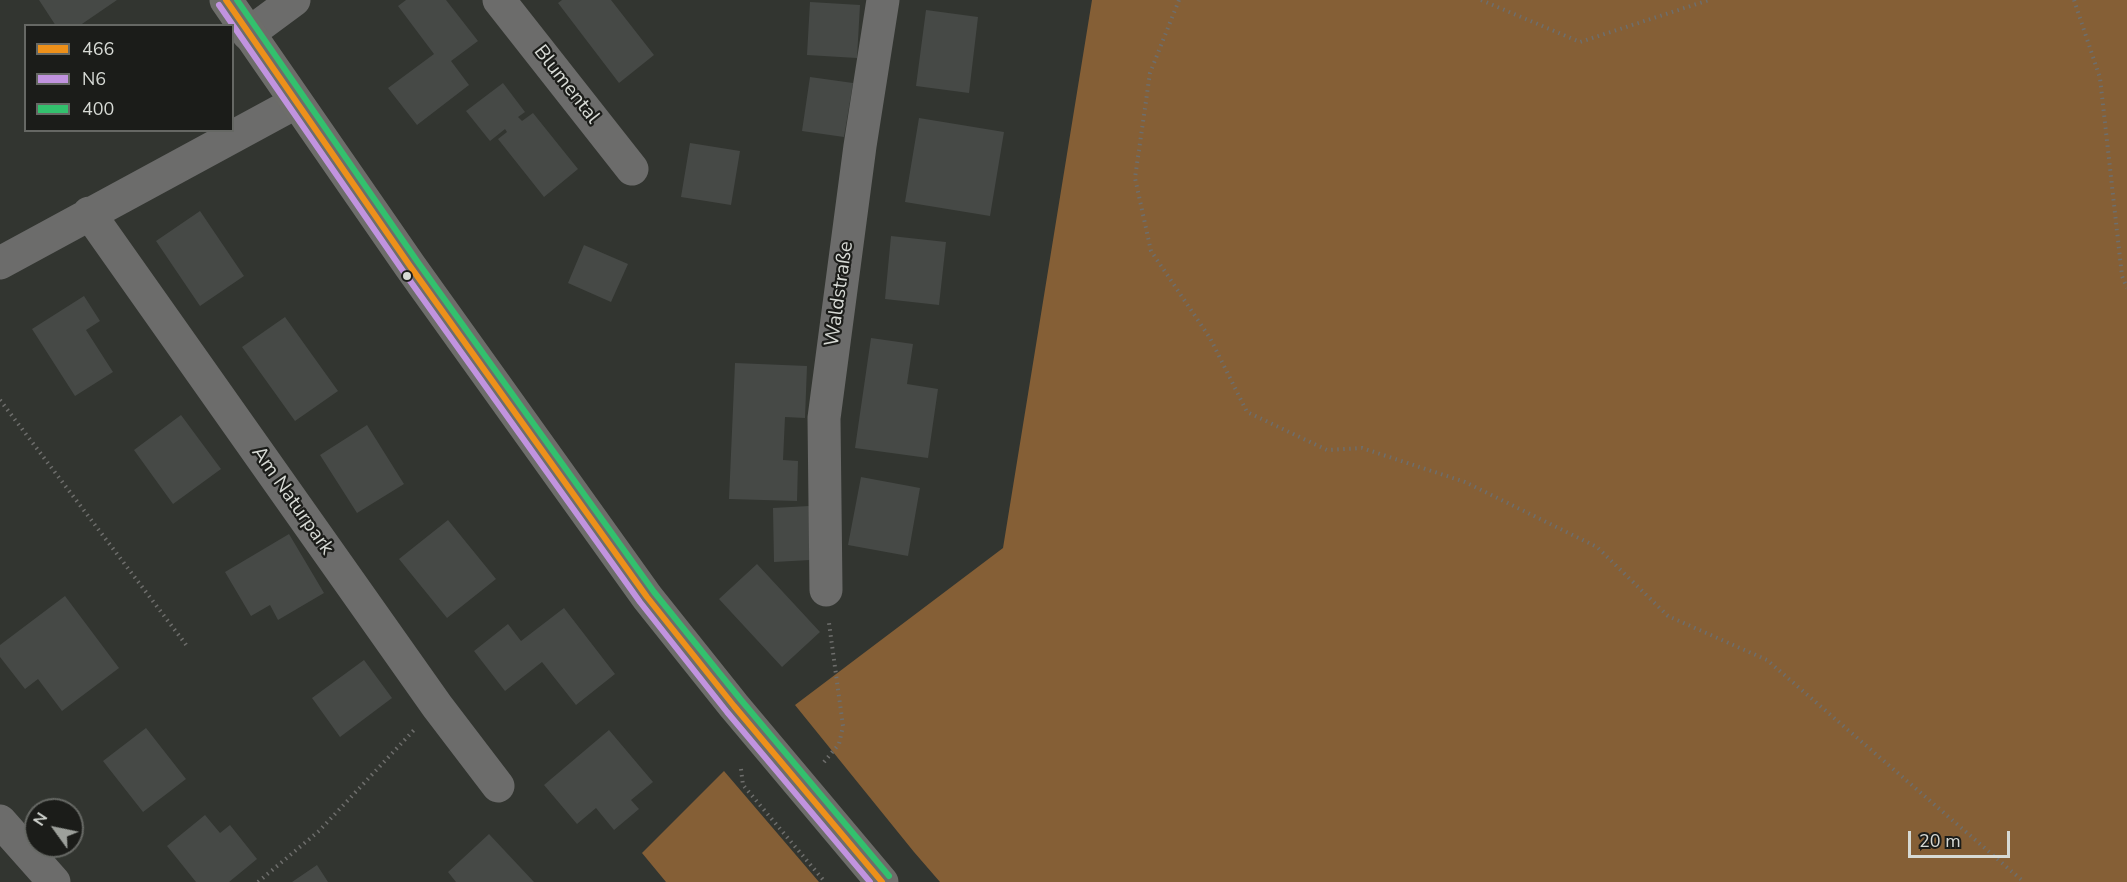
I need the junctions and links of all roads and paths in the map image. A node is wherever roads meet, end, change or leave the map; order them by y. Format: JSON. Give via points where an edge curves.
{"nodes":[{"id":1,"x":226,"y":0,"type":"edge"},
{"id":2,"x":294,"y":0,"type":"edge"},
{"id":3,"x":499,"y":0,"type":"edge"},
{"id":4,"x":883,"y":0,"type":"edge"},
{"id":5,"x":1179,"y":0,"type":"edge"},
{"id":6,"x":1481,"y":0,"type":"edge"},
{"id":7,"x":1709,"y":0,"type":"edge"},
{"id":8,"x":2074,"y":0,"type":"edge"},
{"id":9,"x":248,"y":34,"type":"junction"},
{"id":10,"x":295,"y":103,"type":"junction"},
{"id":11,"x":632,"y":169,"type":"dead end"},
{"id":12,"x":89,"y":213,"type":"junction"},
{"id":13,"x":0,"y":263,"type":"edge"},
{"id":14,"x":2127,"y":288,"type":"edge"},
{"id":15,"x":0,"y":400,"type":"edge"},
{"id":16,"x":826,"y":590,"type":"joint"},
{"id":17,"x":187,"y":646,"type":"dead end"},
{"id":18,"x":437,"y":706,"type":"junction"},
{"id":19,"x":799,"y":783,"type":"junction"},
{"id":20,"x":498,"y":786,"type":"dead end"},
{"id":21,"x":0,"y":821,"type":"edge"},
{"id":22,"x":54,"y":882,"type":"edge"},
{"id":23,"x":258,"y":882,"type":"edge"},
{"id":24,"x":882,"y":882,"type":"edge"},
{"id":25,"x":2024,"y":882,"type":"edge"}],
"edges":[{"from":1,"to":9,"type":"main road"},
{"from":2,"to":9,"type":"street"},
{"from":3,"to":11,"type":"street","name":"Blumental"},
{"from":4,"to":16,"type":"street","name":"Waldstraße","via":[[824,418]]},
{"from":5,"to":25,"type":"path","via":[[1150,73],[1135,178],[1151,251],[1210,338],[1247,412],[1327,450],[1362,448],[1465,482],[1597,547],[1668,616],[1767,660]]},
{"from":6,"to":7,"type":"path","via":[[1580,42]]},
{"from":8,"to":14,"type":"path","via":[[2100,78],[2122,276]]},
{"from":9,"to":10,"type":"main road"},
{"from":10,"to":12,"type":"street"},
{"from":10,"to":19,"type":"main road","via":[[647,597]]},
{"from":12,"to":13,"type":"street"},
{"from":12,"to":18,"type":"street","name":"Am Naturpark"},
{"from":15,"to":17,"type":"path"},
{"from":16,"to":19,"type":"path","via":[[843,726],[839,744],[830,756]]},
{"from":18,"to":20,"type":"street","name":"Am Naturpark"},
{"from":18,"to":23,"type":"path","via":[[319,831]]},
{"from":19,"to":24,"type":"main road"},
{"from":21,"to":22,"type":"street"}]}
